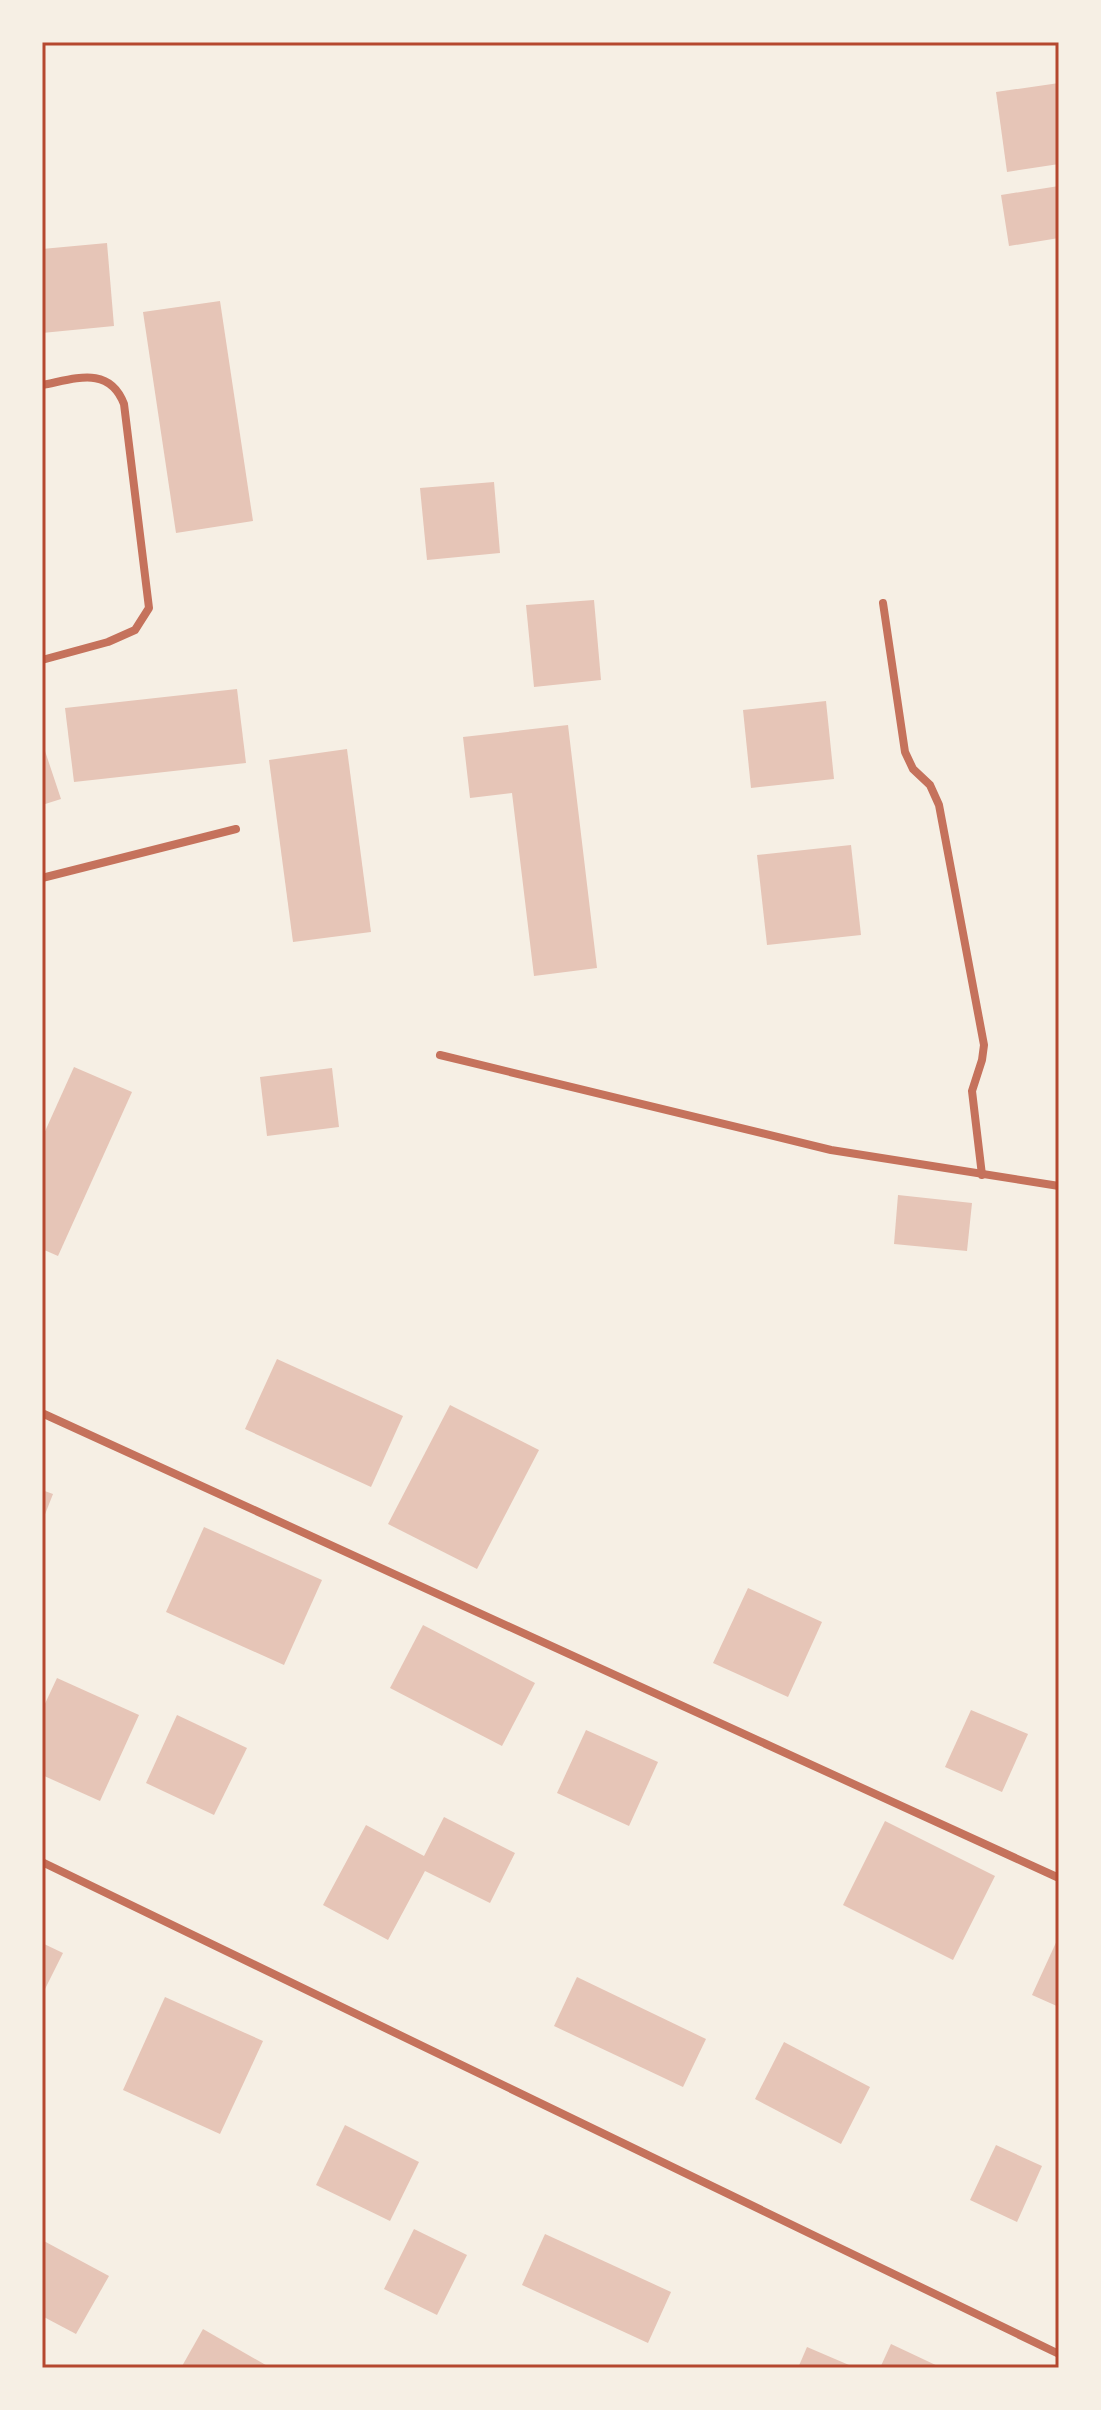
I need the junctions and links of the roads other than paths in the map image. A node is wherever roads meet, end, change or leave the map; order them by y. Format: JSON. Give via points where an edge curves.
{"nodes":[{"id":1,"x":42,"y":385,"type":"edge"},
{"id":2,"x":883,"y":603,"type":"dead end"},
{"id":3,"x":42,"y":660,"type":"edge"},
{"id":4,"x":236,"y":829,"type":"dead end"},
{"id":5,"x":42,"y":878,"type":"edge"},
{"id":6,"x":440,"y":1055,"type":"dead end"},
{"id":7,"x":982,"y":1175,"type":"junction"},
{"id":8,"x":1059,"y":1186,"type":"edge"},
{"id":9,"x":44,"y":1414,"type":"dead end"},
{"id":10,"x":42,"y":1862,"type":"edge"},
{"id":11,"x":1059,"y":1878,"type":"edge"},
{"id":12,"x":1059,"y":2354,"type":"edge"}],
"edges":[{"from":1,"to":3,"type":"street","via":[[86,377],[103,379],[119,390],[149,608],[135,630]]},
{"from":2,"to":7,"type":"street","via":[[905,752],[939,805],[984,1045],[972,1091]]},
{"from":4,"to":5,"type":"street"},
{"from":6,"to":7,"type":"street","via":[[831,1150]]},
{"from":7,"to":8,"type":"street"},
{"from":9,"to":11,"type":"street"},
{"from":10,"to":12,"type":"street"}]}
